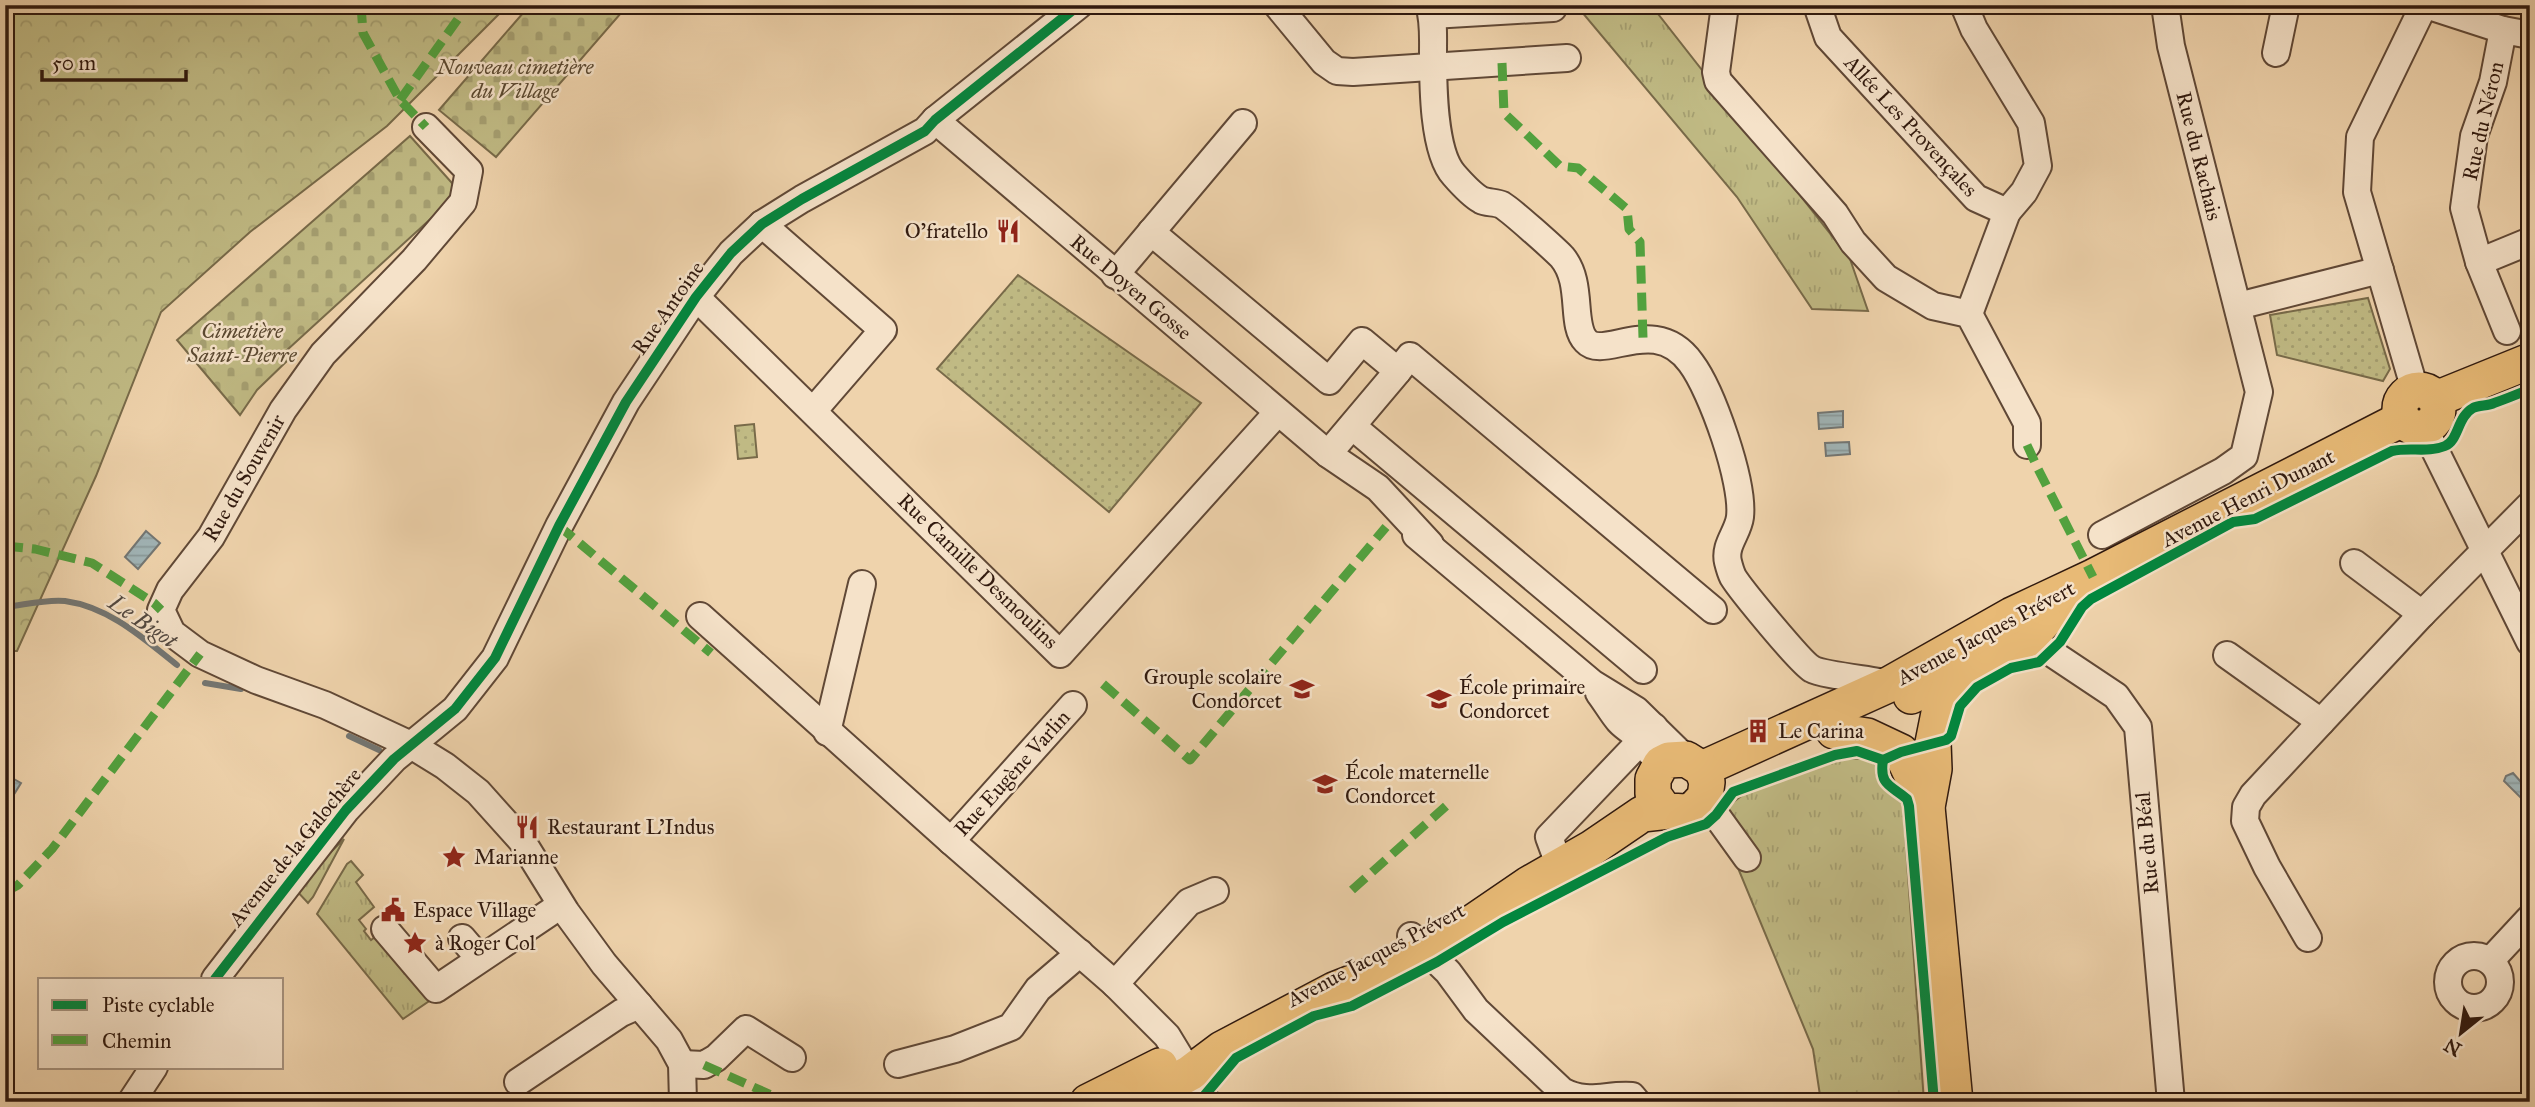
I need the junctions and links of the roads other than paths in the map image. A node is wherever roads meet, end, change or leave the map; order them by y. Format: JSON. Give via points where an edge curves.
{"nodes":[{"id":1,"x":1079,"y":5,"type":"edge"},
{"id":2,"x":1277,"y":5,"type":"edge"},
{"id":3,"x":1725,"y":5,"type":"edge"},
{"id":4,"x":1817,"y":5,"type":"edge"},
{"id":5,"x":1964,"y":5,"type":"edge"},
{"id":6,"x":2165,"y":5,"type":"edge"},
{"id":7,"x":2286,"y":5,"type":"edge"},
{"id":8,"x":2425,"y":5,"type":"edge"},
{"id":9,"x":1553,"y":8,"type":"dead end"},
{"id":10,"x":1431,"y":10,"type":"edge"},
{"id":11,"x":2503,"y":30,"type":"junction"},
{"id":12,"x":2530,"y":35,"type":"edge"},
{"id":13,"x":2276,"y":53,"type":"dead end"},
{"id":14,"x":1567,"y":58,"type":"dead end"},
{"id":15,"x":1433,"y":67,"type":"junction"},
{"id":16,"x":935,"y":120,"type":"junction"},
{"id":17,"x":1243,"y":123,"type":"dead end"},
{"id":18,"x":426,"y":127,"type":"dead end"},
{"id":19,"x":2007,"y":212,"type":"junction"},
{"id":20,"x":762,"y":224,"type":"junction"},
{"id":21,"x":1151,"y":232,"type":"junction"},
{"id":22,"x":2530,"y":242,"type":"edge"},
{"id":23,"x":2479,"y":262,"type":"junction"},
{"id":24,"x":2380,"y":270,"type":"junction"},
{"id":25,"x":1115,"y":275,"type":"junction"},
{"id":26,"x":696,"y":297,"type":"junction"},
{"id":27,"x":2238,"y":306,"type":"junction"},
{"id":28,"x":1969,"y":314,"type":"junction"},
{"id":29,"x":2507,"y":331,"type":"dead end"},
{"id":30,"x":2530,"y":361,"type":"edge"},
{"id":31,"x":1398,"y":371,"type":"junction"},
{"id":32,"x":1325,"y":379,"type":"junction"},
{"id":33,"x":2419,"y":409,"type":"junction"},
{"id":34,"x":813,"y":411,"type":"junction"},
{"id":35,"x":1278,"y":412,"type":"junction"},
{"id":36,"x":1358,"y":418,"type":"junction"},
{"id":37,"x":2027,"y":445,"type":"dead end"},
{"id":38,"x":1328,"y":453,"type":"junction"},
{"id":39,"x":2530,"y":505,"type":"edge"},
{"id":40,"x":2102,"y":535,"type":"dead end"},
{"id":41,"x":2484,"y":551,"type":"junction"},
{"id":42,"x":1510,"y":559,"type":"junction"},
{"id":43,"x":2354,"y":563,"type":"dead end"},
{"id":44,"x":2093,"y":577,"type":"junction"},
{"id":45,"x":862,"y":584,"type":"dead end"},
{"id":46,"x":1484,"y":591,"type":"junction"},
{"id":47,"x":2047,"y":599,"type":"junction"},
{"id":48,"x":1713,"y":610,"type":"dead end"},
{"id":49,"x":2422,"y":614,"type":"junction"},
{"id":50,"x":700,"y":616,"type":"dead end"},
{"id":51,"x":1994,"y":625,"type":"junction"},
{"id":52,"x":2028,"y":639,"type":"junction"},
{"id":53,"x":2530,"y":642,"type":"edge"},
{"id":54,"x":2227,"y":655,"type":"dead end"},
{"id":55,"x":1965,"y":669,"type":"junction"},
{"id":56,"x":1643,"y":670,"type":"dead end"},
{"id":57,"x":1829,"y":673,"type":"junction"},
{"id":58,"x":1896,"y":695,"type":"junction"},
{"id":59,"x":1073,"y":705,"type":"dead end"},
{"id":60,"x":1836,"y":720,"type":"junction"},
{"id":61,"x":2321,"y":722,"type":"junction"},
{"id":62,"x":827,"y":732,"type":"junction"},
{"id":63,"x":1648,"y":732,"type":"junction"},
{"id":64,"x":411,"y":745,"type":"junction"},
{"id":65,"x":1917,"y":747,"type":"junction"},
{"id":66,"x":1681,"y":788,"type":"junction"},
{"id":67,"x":951,"y":841,"type":"junction"},
{"id":68,"x":1747,"y":858,"type":"dead end"},
{"id":69,"x":1558,"y":863,"type":"junction"},
{"id":70,"x":1215,"y":891,"type":"dead end"},
{"id":71,"x":564,"y":908,"type":"junction"},
{"id":72,"x":1492,"y":908,"type":"junction"},
{"id":73,"x":2530,"y":918,"type":"edge"},
{"id":74,"x":385,"y":929,"type":"dead end"},
{"id":75,"x":462,"y":938,"type":"dead end"},
{"id":76,"x":2308,"y":938,"type":"dead end"},
{"id":77,"x":1420,"y":944,"type":"junction"},
{"id":78,"x":1080,"y":953,"type":"junction"},
{"id":79,"x":479,"y":958,"type":"junction"},
{"id":80,"x":2490,"y":961,"type":"dead end"},
{"id":81,"x":216,"y":978,"type":"edge"},
{"id":82,"x":1115,"y":984,"type":"junction"},
{"id":83,"x":639,"y":1005,"type":"junction"},
{"id":84,"x":792,"y":1058,"type":"dead end"},
{"id":85,"x":682,"y":1064,"type":"junction"},
{"id":86,"x":898,"y":1065,"type":"dead end"},
{"id":87,"x":153,"y":1068,"type":"edge"},
{"id":88,"x":1192,"y":1077,"type":"edge"},
{"id":89,"x":519,"y":1082,"type":"dead end"},
{"id":90,"x":131,"y":1102,"type":"edge"},
{"id":91,"x":683,"y":1102,"type":"edge"},
{"id":92,"x":1088,"y":1102,"type":"edge"},
{"id":93,"x":1137,"y":1102,"type":"edge"},
{"id":94,"x":1637,"y":1102,"type":"edge"},
{"id":95,"x":1955,"y":1102,"type":"edge"},
{"id":96,"x":2171,"y":1102,"type":"edge"}],
"edges":[{"from":1,"to":16,"type":"street","name":"Rue Antoine"},
{"from":2,"to":15,"type":"street","via":[[1324,62],[1337,71]]},
{"from":3,"to":28,"type":"street","via":[[1718,81],[1886,278],[1933,306]]},
{"from":4,"to":19,"type":"street","name":"Allée Les Provençales","via":[[1828,37],[1861,74],[1976,198]]},
{"from":5,"to":19,"type":"street","via":[[2031,122],[2038,166]]},
{"from":6,"to":27,"type":"street","name":"Rue du Rachais","via":[[2171,46]]},
{"from":7,"to":13,"type":"street"},
{"from":8,"to":11,"type":"street"},
{"from":8,"to":24,"type":"street","via":[[2360,137],[2357,192]]},
{"from":9,"to":10,"type":"street"},
{"from":10,"to":15,"type":"street"},
{"from":11,"to":12,"type":"street"},
{"from":11,"to":23,"type":"street","name":"Rue du Néron","via":[[2493,82],[2474,136],[2464,208]]},
{"from":14,"to":15,"type":"street"},
{"from":15,"to":57,"type":"street","via":[[1439,146],[1452,173],[1482,201],[1501,205],[1562,258],[1574,279],[1580,333],[1587,343],[1597,347],[1657,339],[1675,346],[1691,362],[1717,410],[1740,498],[1740,520],[1728,545],[1727,561],[1734,577],[1800,657],[1813,670]]},
{"from":16,"to":20,"type":"street","name":"Rue Antoine","via":[[925,131]]},
{"from":16,"to":25,"type":"street","name":"Rue Doyen Gosse"},
{"from":17,"to":21,"type":"street"},
{"from":18,"to":64,"type":"street","name":"Rue du Souvenir","via":[[470,171],[463,202],[323,354],[283,410],[211,537],[170,590],[161,610],[172,633],[200,654]]},
{"from":19,"to":28,"type":"street"},
{"from":20,"to":26,"type":"street","name":"Rue Antoine","via":[[731,253]]},
{"from":20,"to":34,"type":"street","via":[[883,330]]},
{"from":21,"to":25,"type":"street"},
{"from":21,"to":32,"type":"street"},
{"from":22,"to":23,"type":"street"},
{"from":23,"to":29,"type":"street","name":"Rue du Néron"},
{"from":24,"to":27,"type":"street"},
{"from":24,"to":33,"type":"street"},
{"from":25,"to":35,"type":"street","name":"Rue Doyen Gosse"},
{"from":26,"to":34,"type":"street","name":"Rue Camille Desmoulins"},
{"from":26,"to":64,"type":"street","name":"Rue Antoine","via":[[626,402],[495,658],[455,709]]},
{"from":27,"to":40,"type":"street","name":"Rue du Rachais","via":[[2259,392],[2244,456]]},
{"from":28,"to":37,"type":"street","via":[[2027,423]]},
{"from":30,"to":33,"type":"main road","name":"Avenue Henri Dunant"},
{"from":31,"to":32,"type":"street","via":[[1362,341],[1329,381]]},
{"from":31,"to":36,"type":"street"},
{"from":31,"to":48,"type":"street","via":[[1410,356]]},
{"from":32,"to":36,"type":"street"},
{"from":33,"to":41,"type":"street"},
{"from":33,"to":44,"type":"main road","name":"Avenue Henri Dunant"},
{"from":34,"to":35,"type":"street","name":"Rue Camille Desmoulins","via":[[1060,654]]},
{"from":35,"to":38,"type":"street","name":"Rue Doyen Gosse"},
{"from":36,"to":38,"type":"street"},
{"from":36,"to":42,"type":"street"},
{"from":38,"to":46,"type":"street","name":"Rue Doyen Gosse","via":[[1367,500],[1430,544]]},
{"from":39,"to":41,"type":"street"},
{"from":41,"to":49,"type":"street"},
{"from":41,"to":53,"type":"street"},
{"from":42,"to":46,"type":"street"},
{"from":42,"to":56,"type":"street"},
{"from":43,"to":49,"type":"street"},
{"from":44,"to":47,"type":"main road","name":"Avenue Jacques Prévert"},
{"from":44,"to":52,"type":"main road","name":"Avenue Jacques Prévert","via":[[2060,601]]},
{"from":45,"to":62,"type":"street"},
{"from":46,"to":63,"type":"street","name":"Rue Doyen Gosse","via":[[1592,683],[1636,710]]},
{"from":47,"to":51,"type":"main road","name":"Avenue Jacques Prévert"},
{"from":47,"to":52,"type":"street","via":[[2030,622]]},
{"from":49,"to":61,"type":"street"},
{"from":50,"to":62,"type":"street","name":"Rue Eugène Varlin"},
{"from":51,"to":52,"type":"street","name":"Rue du Béal"},
{"from":51,"to":58,"type":"main road","name":"Avenue Jacques Prévert"},
{"from":52,"to":55,"type":"main road","name":"Avenue Jacques Prévert"},
{"from":52,"to":96,"type":"street","name":"Rue du Béal","via":[[2116,696],[2138,727]]},
{"from":54,"to":61,"type":"street"},
{"from":55,"to":58,"type":"main road","name":"Avenue Jacques Prévert"},
{"from":55,"to":65,"type":"main road"},
{"from":57,"to":58,"type":"street"},
{"from":57,"to":60,"type":"street","via":[[1841,697]]},
{"from":58,"to":60,"type":"main road","name":"Avenue Jacques Prévert","via":[[1857,698]]},
{"from":58,"to":65,"type":"main road","via":[[1894,724]]},
{"from":59,"to":67,"type":"street","name":"Rue Eugène Varlin"},
{"from":60,"to":65,"type":"main road","via":[[1867,736]]},
{"from":60,"to":66,"type":"main road","name":"Avenue Jacques Prévert"},
{"from":61,"to":76,"type":"street","via":[[2253,795],[2245,821]]},
{"from":62,"to":67,"type":"street","name":"Rue Eugène Varlin"},
{"from":63,"to":66,"type":"street","name":"Rue Doyen Gosse"},
{"from":63,"to":69,"type":"street","via":[[1549,837]]},
{"from":64,"to":71,"type":"street","name":"Rue du Souvenir","via":[[445,766],[498,811]]},
{"from":64,"to":81,"type":"street","name":"Avenue de la Galochère","via":[[346,810]]},
{"from":65,"to":95,"type":"main road","via":[[1934,769],[1927,807]]},
{"from":66,"to":68,"type":"street","name":"Rue Doyen Gosse","via":[[1716,815]]},
{"from":66,"to":69,"type":"main road","name":"Avenue Jacques Prévert","via":[[1606,828]]},
{"from":66,"to":72,"type":"street"},
{"from":67,"to":78,"type":"street","name":"Rue Eugène Varlin"},
{"from":69,"to":72,"type":"main road","name":"Avenue Jacques Prévert"},
{"from":69,"to":77,"type":"main road","name":"Avenue Jacques Prévert"},
{"from":70,"to":82,"type":"street","via":[[1189,902]]},
{"from":71,"to":79,"type":"street"},
{"from":71,"to":83,"type":"street","name":"Rue du Souvenir"},
{"from":72,"to":77,"type":"main road","name":"Avenue Jacques Prévert"},
{"from":73,"to":80,"type":"street"},
{"from":74,"to":79,"type":"street","via":[[436,989]]},
{"from":75,"to":79,"type":"street"},
{"from":77,"to":88,"type":"main road","name":"Avenue Jacques Prévert","via":[[1228,1033]]},
{"from":77,"to":94,"type":"street","via":[[1476,1010],[1562,1091],[1593,1100],[1632,1096]]},
{"from":78,"to":82,"type":"street","name":"Rue Eugène Varlin"},
{"from":78,"to":86,"type":"street","via":[[1038,989],[1011,1027]]},
{"from":82,"to":88,"type":"street","name":"Rue Eugène Varlin","via":[[1167,1036]]},
{"from":83,"to":85,"type":"street","name":"Rue du Souvenir","via":[[669,1040]]},
{"from":83,"to":89,"type":"street"},
{"from":84,"to":85,"type":"street","via":[[746,1029],[704,1065]]},
{"from":85,"to":91,"type":"street"},
{"from":87,"to":90,"type":"street"},
{"from":88,"to":92,"type":"main road","name":"Avenue Jacques Prévert"},
{"from":88,"to":93,"type":"main road","name":"Avenue Jacques Prévert"}]}
